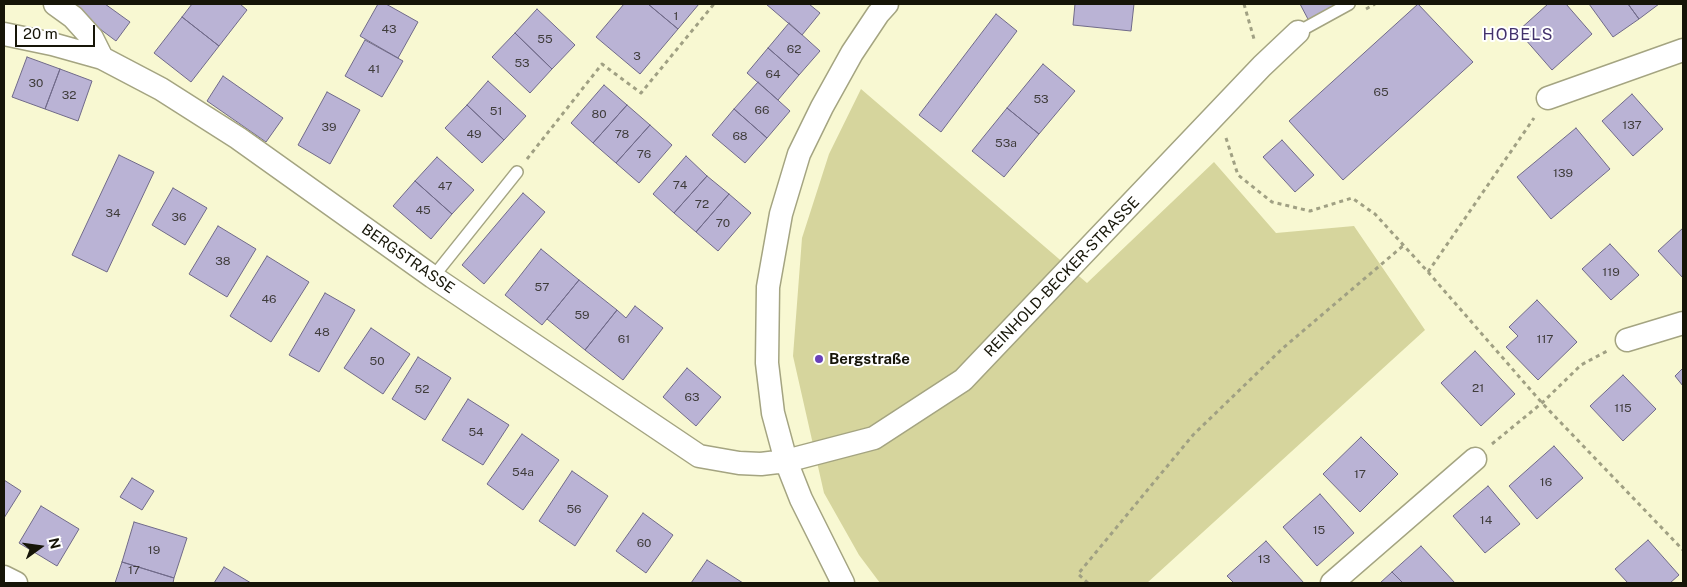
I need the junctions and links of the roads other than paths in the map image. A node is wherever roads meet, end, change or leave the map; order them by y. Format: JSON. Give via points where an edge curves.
{"nodes":[{"id":1,"x":55,"y":4,"type":"edge"},
{"id":2,"x":1349,"y":4,"type":"edge"},
{"id":3,"x":877,"y":7,"type":"edge"},
{"id":4,"x":1298,"y":32,"type":"joint"},
{"id":5,"x":4,"y":34,"type":"edge"},
{"id":6,"x":1683,"y":50,"type":"edge"},
{"id":7,"x":102,"y":58,"type":"junction"},
{"id":8,"x":1548,"y":98,"type":"road end"},
{"id":9,"x":517,"y":172,"type":"road end"},
{"id":10,"x":433,"y":277,"type":"junction"},
{"id":11,"x":1683,"y":323,"type":"edge"},
{"id":12,"x":1627,"y":340,"type":"road end"},
{"id":13,"x":1475,"y":459,"type":"road end"},
{"id":14,"x":786,"y":461,"type":"junction"},
{"id":15,"x":4,"y":577,"type":"edge"},
{"id":16,"x":16,"y":583,"type":"edge"},
{"id":17,"x":843,"y":583,"type":"edge"},
{"id":18,"x":1332,"y":583,"type":"edge"}],
"edges":[{"from":1,"to":7,"type":"street","via":[[73,17],[92,38]]},
{"from":2,"to":4,"type":"lane"},
{"from":3,"to":14,"type":"street","via":[[799,154],[781,214],[768,287],[767,363],[773,413]]},
{"from":4,"to":14,"type":"street","name":"REINHOLD-BECKER-STRASSE","via":[[963,380],[874,438]]},
{"from":5,"to":7,"type":"street","name":"BERGSTRASSE"},
{"from":6,"to":8,"type":"street"},
{"from":7,"to":10,"type":"street","name":"BERGSTRASSE","via":[[238,138]]},
{"from":9,"to":10,"type":"lane"},
{"from":10,"to":14,"type":"street","name":"BERGSTRASSE","via":[[699,456],[739,463]]},
{"from":11,"to":12,"type":"street"},
{"from":13,"to":18,"type":"street"},
{"from":14,"to":17,"type":"street"},
{"from":15,"to":16,"type":"street"}]}
